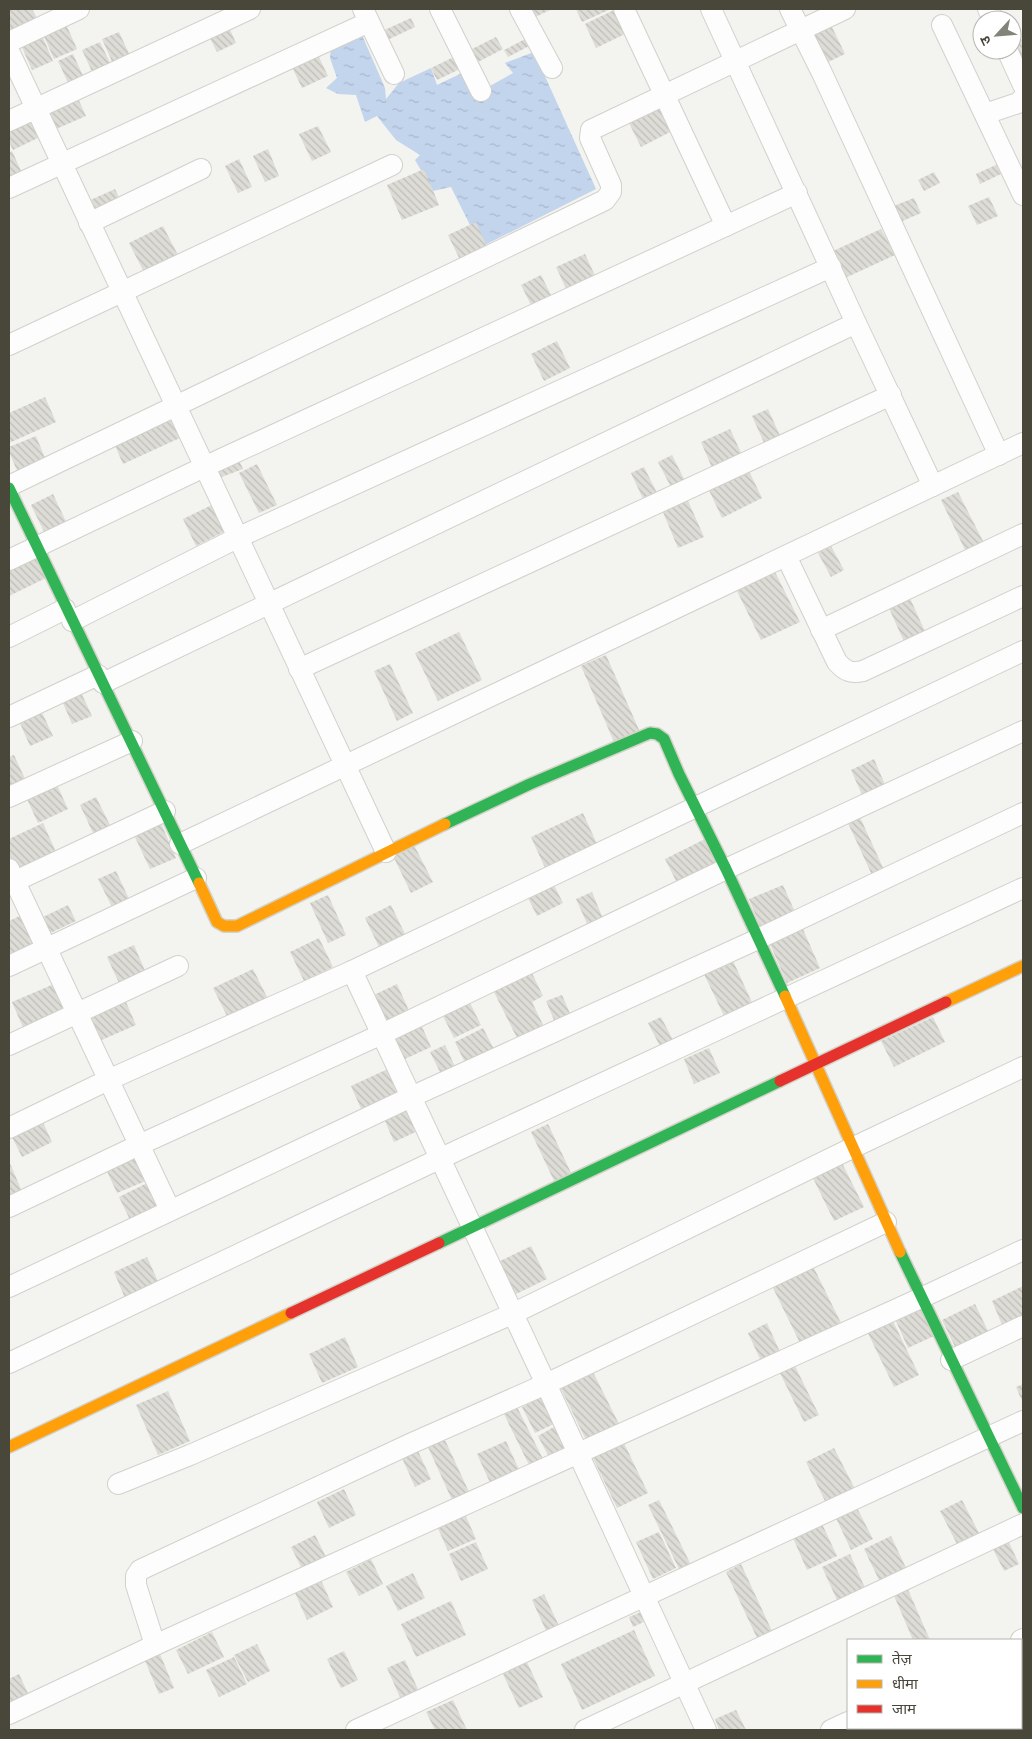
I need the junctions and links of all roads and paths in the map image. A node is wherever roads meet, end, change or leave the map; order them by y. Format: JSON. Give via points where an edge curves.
{"nodes":[{"id":1,"x":79,"y":9,"type":"edge"},
{"id":2,"x":250,"y":9,"type":"edge"},
{"id":3,"x":440,"y":9,"type":"edge"},
{"id":4,"x":520,"y":9,"type":"edge"},
{"id":5,"x":624,"y":9,"type":"edge"},
{"id":6,"x":711,"y":9,"type":"edge"},
{"id":7,"x":790,"y":9,"type":"edge"},
{"id":8,"x":845,"y":9,"type":"edge"},
{"id":9,"x":366,"y":15,"type":"edge"},
{"id":10,"x":942,"y":25,"type":"dead end"},
{"id":11,"x":800,"y":30,"type":"junction"},
{"id":12,"x":9,"y":42,"type":"edge"},
{"id":13,"x":9,"y":51,"type":"edge"},
{"id":14,"x":1012,"y":60,"type":"edge"},
{"id":15,"x":736,"y":62,"type":"junction"},
{"id":16,"x":552,"y":68,"type":"dead end"},
{"id":17,"x":394,"y":74,"type":"dead end"},
{"id":18,"x":1023,"y":85,"type":"edge"},
{"id":19,"x":481,"y":91,"type":"dead end"},
{"id":20,"x":664,"y":94,"type":"junction"},
{"id":21,"x":1023,"y":98,"type":"edge"},
{"id":22,"x":36,"y":109,"type":"junction"},
{"id":23,"x":985,"y":114,"type":"junction"},
{"id":24,"x":9,"y":121,"type":"edge"},
{"id":25,"x":61,"y":163,"type":"junction"},
{"id":26,"x":392,"y":165,"type":"dead end"},
{"id":27,"x":201,"y":169,"type":"dead end"},
{"id":28,"x":9,"y":188,"type":"edge"},
{"id":29,"x":797,"y":193,"type":"junction"},
{"id":30,"x":1023,"y":194,"type":"edge"},
{"id":31,"x":89,"y":223,"type":"junction"},
{"id":32,"x":726,"y":226,"type":"junction"},
{"id":33,"x":831,"y":267,"type":"junction"},
{"id":34,"x":122,"y":293,"type":"junction"},
{"id":35,"x":856,"y":323,"type":"junction"},
{"id":36,"x":9,"y":345,"type":"edge"},
{"id":37,"x":891,"y":395,"type":"junction"},
{"id":38,"x":175,"y":405,"type":"junction"},
{"id":39,"x":1023,"y":443,"type":"edge"},
{"id":40,"x":999,"y":454,"type":"junction"},
{"id":41,"x":204,"y":466,"type":"junction"},
{"id":42,"x":933,"y":486,"type":"junction"},
{"id":43,"x":9,"y":487,"type":"edge"},
{"id":44,"x":1023,"y":534,"type":"edge"},
{"id":45,"x":237,"y":538,"type":"junction"},
{"id":46,"x":36,"y":547,"type":"junction"},
{"id":47,"x":786,"y":556,"type":"junction"},
{"id":48,"x":9,"y":560,"type":"edge"},
{"id":49,"x":1023,"y":596,"type":"edge"},
{"id":50,"x":268,"y":604,"type":"junction"},
{"id":51,"x":69,"y":615,"type":"junction"},
{"id":52,"x":821,"y":630,"type":"junction"},
{"id":53,"x":9,"y":637,"type":"edge"},
{"id":54,"x":1023,"y":651,"type":"edge"},
{"id":55,"x":299,"y":669,"type":"junction"},
{"id":56,"x":100,"y":679,"type":"junction"},
{"id":57,"x":9,"y":717,"type":"edge"},
{"id":58,"x":1023,"y":731,"type":"edge"},
{"id":59,"x":132,"y":741,"type":"junction"},
{"id":60,"x":345,"y":766,"type":"junction"},
{"id":61,"x":9,"y":797,"type":"edge"},
{"id":62,"x":696,"y":807,"type":"junction"},
{"id":63,"x":164,"y":811,"type":"junction"},
{"id":64,"x":1023,"y":813,"type":"edge"},
{"id":65,"x":180,"y":844,"type":"junction"},
{"id":66,"x":386,"y":852,"type":"junction"},
{"id":67,"x":726,"y":869,"type":"junction"},
{"id":68,"x":11,"y":878,"type":"edge"},
{"id":69,"x":196,"y":878,"type":"junction"},
{"id":70,"x":1023,"y":888,"type":"edge"},
{"id":71,"x":758,"y":939,"type":"junction"},
{"id":72,"x":46,"y":948,"type":"junction"},
{"id":73,"x":9,"y":966,"type":"edge"},
{"id":74,"x":178,"y":966,"type":"dead end"},
{"id":75,"x":1023,"y":966,"type":"edge"},
{"id":76,"x":352,"y":971,"type":"junction"},
{"id":77,"x":785,"y":997,"type":"junction"},
{"id":78,"x":77,"y":1013,"type":"junction"},
{"id":79,"x":382,"y":1034,"type":"junction"},
{"id":80,"x":9,"y":1045,"type":"edge"},
{"id":81,"x":815,"y":1065,"type":"junction"},
{"id":82,"x":1023,"y":1067,"type":"edge"},
{"id":83,"x":108,"y":1080,"type":"junction"},
{"id":84,"x":411,"y":1097,"type":"junction"},
{"id":85,"x":9,"y":1128,"type":"edge"},
{"id":86,"x":138,"y":1144,"type":"junction"},
{"id":87,"x":852,"y":1148,"type":"junction"},
{"id":88,"x":439,"y":1158,"type":"junction"},
{"id":89,"x":9,"y":1207,"type":"edge"},
{"id":90,"x":170,"y":1210,"type":"junction"},
{"id":91,"x":886,"y":1222,"type":"junction"},
{"id":92,"x":472,"y":1227,"type":"junction"},
{"id":93,"x":1023,"y":1250,"type":"edge"},
{"id":94,"x":9,"y":1287,"type":"edge"},
{"id":95,"x":921,"y":1298,"type":"junction"},
{"id":96,"x":512,"y":1314,"type":"junction"},
{"id":97,"x":1023,"y":1326,"type":"edge"},
{"id":98,"x":951,"y":1360,"type":"junction"},
{"id":99,"x":9,"y":1363,"type":"edge"},
{"id":100,"x":546,"y":1384,"type":"junction"},
{"id":101,"x":1023,"y":1422,"type":"edge"},
{"id":102,"x":989,"y":1437,"type":"junction"},
{"id":103,"x":9,"y":1447,"type":"edge"},
{"id":104,"x":577,"y":1453,"type":"junction"},
{"id":105,"x":118,"y":1484,"type":"dead end"},
{"id":106,"x":1023,"y":1508,"type":"edge"},
{"id":107,"x":1023,"y":1524,"type":"edge"},
{"id":108,"x":644,"y":1596,"type":"junction"},
{"id":109,"x":155,"y":1645,"type":"junction"},
{"id":110,"x":685,"y":1684,"type":"junction"},
{"id":111,"x":9,"y":1714,"type":"edge"},
{"id":112,"x":847,"y":1722,"type":"edge"},
{"id":113,"x":356,"y":1730,"type":"edge"},
{"id":114,"x":585,"y":1730,"type":"edge"},
{"id":115,"x":706,"y":1730,"type":"edge"},
{"id":116,"x":831,"y":1730,"type":"edge"}],
"edges":[{"from":1,"to":12,"type":"street"},
{"from":2,"to":22,"type":"street"},
{"from":3,"to":19,"type":"street"},
{"from":4,"to":16,"type":"street"},
{"from":5,"to":20,"type":"street"},
{"from":6,"to":15,"type":"street"},
{"from":7,"to":11,"type":"street"},
{"from":8,"to":11,"type":"street"},
{"from":9,"to":17,"type":"street"},
{"from":9,"to":25,"type":"street"},
{"from":10,"to":23,"type":"street"},
{"from":11,"to":15,"type":"street"},
{"from":11,"to":40,"type":"street"},
{"from":13,"to":22,"type":"street"},
{"from":14,"to":18,"type":"street"},
{"from":15,"to":20,"type":"street"},
{"from":15,"to":29,"type":"street"},
{"from":20,"to":32,"type":"street"},
{"from":20,"to":38,"type":"street","via":[[591,130],[590,138],[611,185],[611,192],[605,200]]},
{"from":21,"to":23,"type":"street","via":[[1018,103]]},
{"from":22,"to":24,"type":"street"},
{"from":22,"to":25,"type":"street"},
{"from":23,"to":30,"type":"street"},
{"from":25,"to":28,"type":"street"},
{"from":25,"to":31,"type":"street"},
{"from":26,"to":34,"type":"street"},
{"from":27,"to":31,"type":"street"},
{"from":29,"to":32,"type":"street"},
{"from":29,"to":33,"type":"street"},
{"from":31,"to":34,"type":"street"},
{"from":32,"to":41,"type":"street"},
{"from":33,"to":35,"type":"street"},
{"from":33,"to":45,"type":"street"},
{"from":34,"to":36,"type":"street"},
{"from":34,"to":38,"type":"street"},
{"from":35,"to":37,"type":"street"},
{"from":35,"to":50,"type":"street"},
{"from":37,"to":42,"type":"street"},
{"from":37,"to":55,"type":"street"},
{"from":38,"to":41,"type":"street"},
{"from":38,"to":43,"type":"street"},
{"from":39,"to":40,"type":"street"},
{"from":40,"to":42,"type":"street"},
{"from":41,"to":45,"type":"street"},
{"from":41,"to":46,"type":"street"},
{"from":42,"to":47,"type":"street"},
{"from":43,"to":46,"type":"street"},
{"from":44,"to":52,"type":"street"},
{"from":45,"to":50,"type":"street"},
{"from":45,"to":51,"type":"street"},
{"from":46,"to":48,"type":"street"},
{"from":46,"to":51,"type":"street"},
{"from":47,"to":52,"type":"street"},
{"from":47,"to":60,"type":"street"},
{"from":49,"to":52,"type":"street","via":[[854,673],[837,662]]},
{"from":50,"to":55,"type":"street"},
{"from":50,"to":56,"type":"street"},
{"from":51,"to":53,"type":"street"},
{"from":51,"to":56,"type":"street"},
{"from":54,"to":62,"type":"street"},
{"from":55,"to":60,"type":"street"},
{"from":56,"to":57,"type":"street"},
{"from":56,"to":59,"type":"street"},
{"from":58,"to":67,"type":"street"},
{"from":59,"to":61,"type":"street"},
{"from":59,"to":63,"type":"street"},
{"from":60,"to":65,"type":"street"},
{"from":60,"to":66,"type":"street"},
{"from":62,"to":66,"type":"street","via":[[664,739],[650,733],[530,784]]},
{"from":62,"to":67,"type":"street"},
{"from":62,"to":76,"type":"street"},
{"from":63,"to":65,"type":"street"},
{"from":63,"to":68,"type":"street"},
{"from":64,"to":71,"type":"street"},
{"from":65,"to":69,"type":"street"},
{"from":66,"to":69,"type":"street","via":[[228,928],[217,922]]},
{"from":67,"to":71,"type":"street"},
{"from":67,"to":79,"type":"street"},
{"from":68,"to":72,"type":"street"},
{"from":69,"to":72,"type":"street"},
{"from":70,"to":77,"type":"street"},
{"from":71,"to":77,"type":"street"},
{"from":71,"to":84,"type":"street"},
{"from":72,"to":73,"type":"street"},
{"from":72,"to":78,"type":"street"},
{"from":74,"to":78,"type":"street"},
{"from":75,"to":81,"type":"street"},
{"from":76,"to":79,"type":"street"},
{"from":76,"to":83,"type":"street"},
{"from":77,"to":81,"type":"street"},
{"from":77,"to":88,"type":"street"},
{"from":78,"to":80,"type":"street"},
{"from":78,"to":83,"type":"street"},
{"from":79,"to":84,"type":"street"},
{"from":79,"to":86,"type":"street"},
{"from":81,"to":87,"type":"street"},
{"from":81,"to":92,"type":"street"},
{"from":82,"to":87,"type":"street"},
{"from":83,"to":85,"type":"street"},
{"from":83,"to":86,"type":"street"},
{"from":84,"to":88,"type":"street"},
{"from":84,"to":90,"type":"street"},
{"from":86,"to":89,"type":"street"},
{"from":86,"to":90,"type":"street"},
{"from":87,"to":91,"type":"street"},
{"from":87,"to":96,"type":"street"},
{"from":88,"to":92,"type":"street"},
{"from":88,"to":99,"type":"street"},
{"from":90,"to":94,"type":"street"},
{"from":91,"to":95,"type":"street"},
{"from":91,"to":100,"type":"street"},
{"from":92,"to":96,"type":"street"},
{"from":92,"to":103,"type":"street"},
{"from":93,"to":95,"type":"street"},
{"from":95,"to":98,"type":"street"},
{"from":95,"to":104,"type":"street"},
{"from":96,"to":100,"type":"street"},
{"from":96,"to":105,"type":"street"},
{"from":97,"to":98,"type":"street"},
{"from":98,"to":102,"type":"street"},
{"from":100,"to":104,"type":"street"},
{"from":100,"to":109,"type":"street","via":[[140,1570],[136,1585]]},
{"from":101,"to":102,"type":"street"},
{"from":102,"to":106,"type":"street"},
{"from":102,"to":108,"type":"street"},
{"from":104,"to":108,"type":"street"},
{"from":104,"to":109,"type":"street"},
{"from":107,"to":110,"type":"street"},
{"from":108,"to":110,"type":"street"},
{"from":108,"to":113,"type":"street"},
{"from":109,"to":111,"type":"street"},
{"from":110,"to":114,"type":"street"},
{"from":110,"to":115,"type":"street"},
{"from":112,"to":116,"type":"street"}]}
